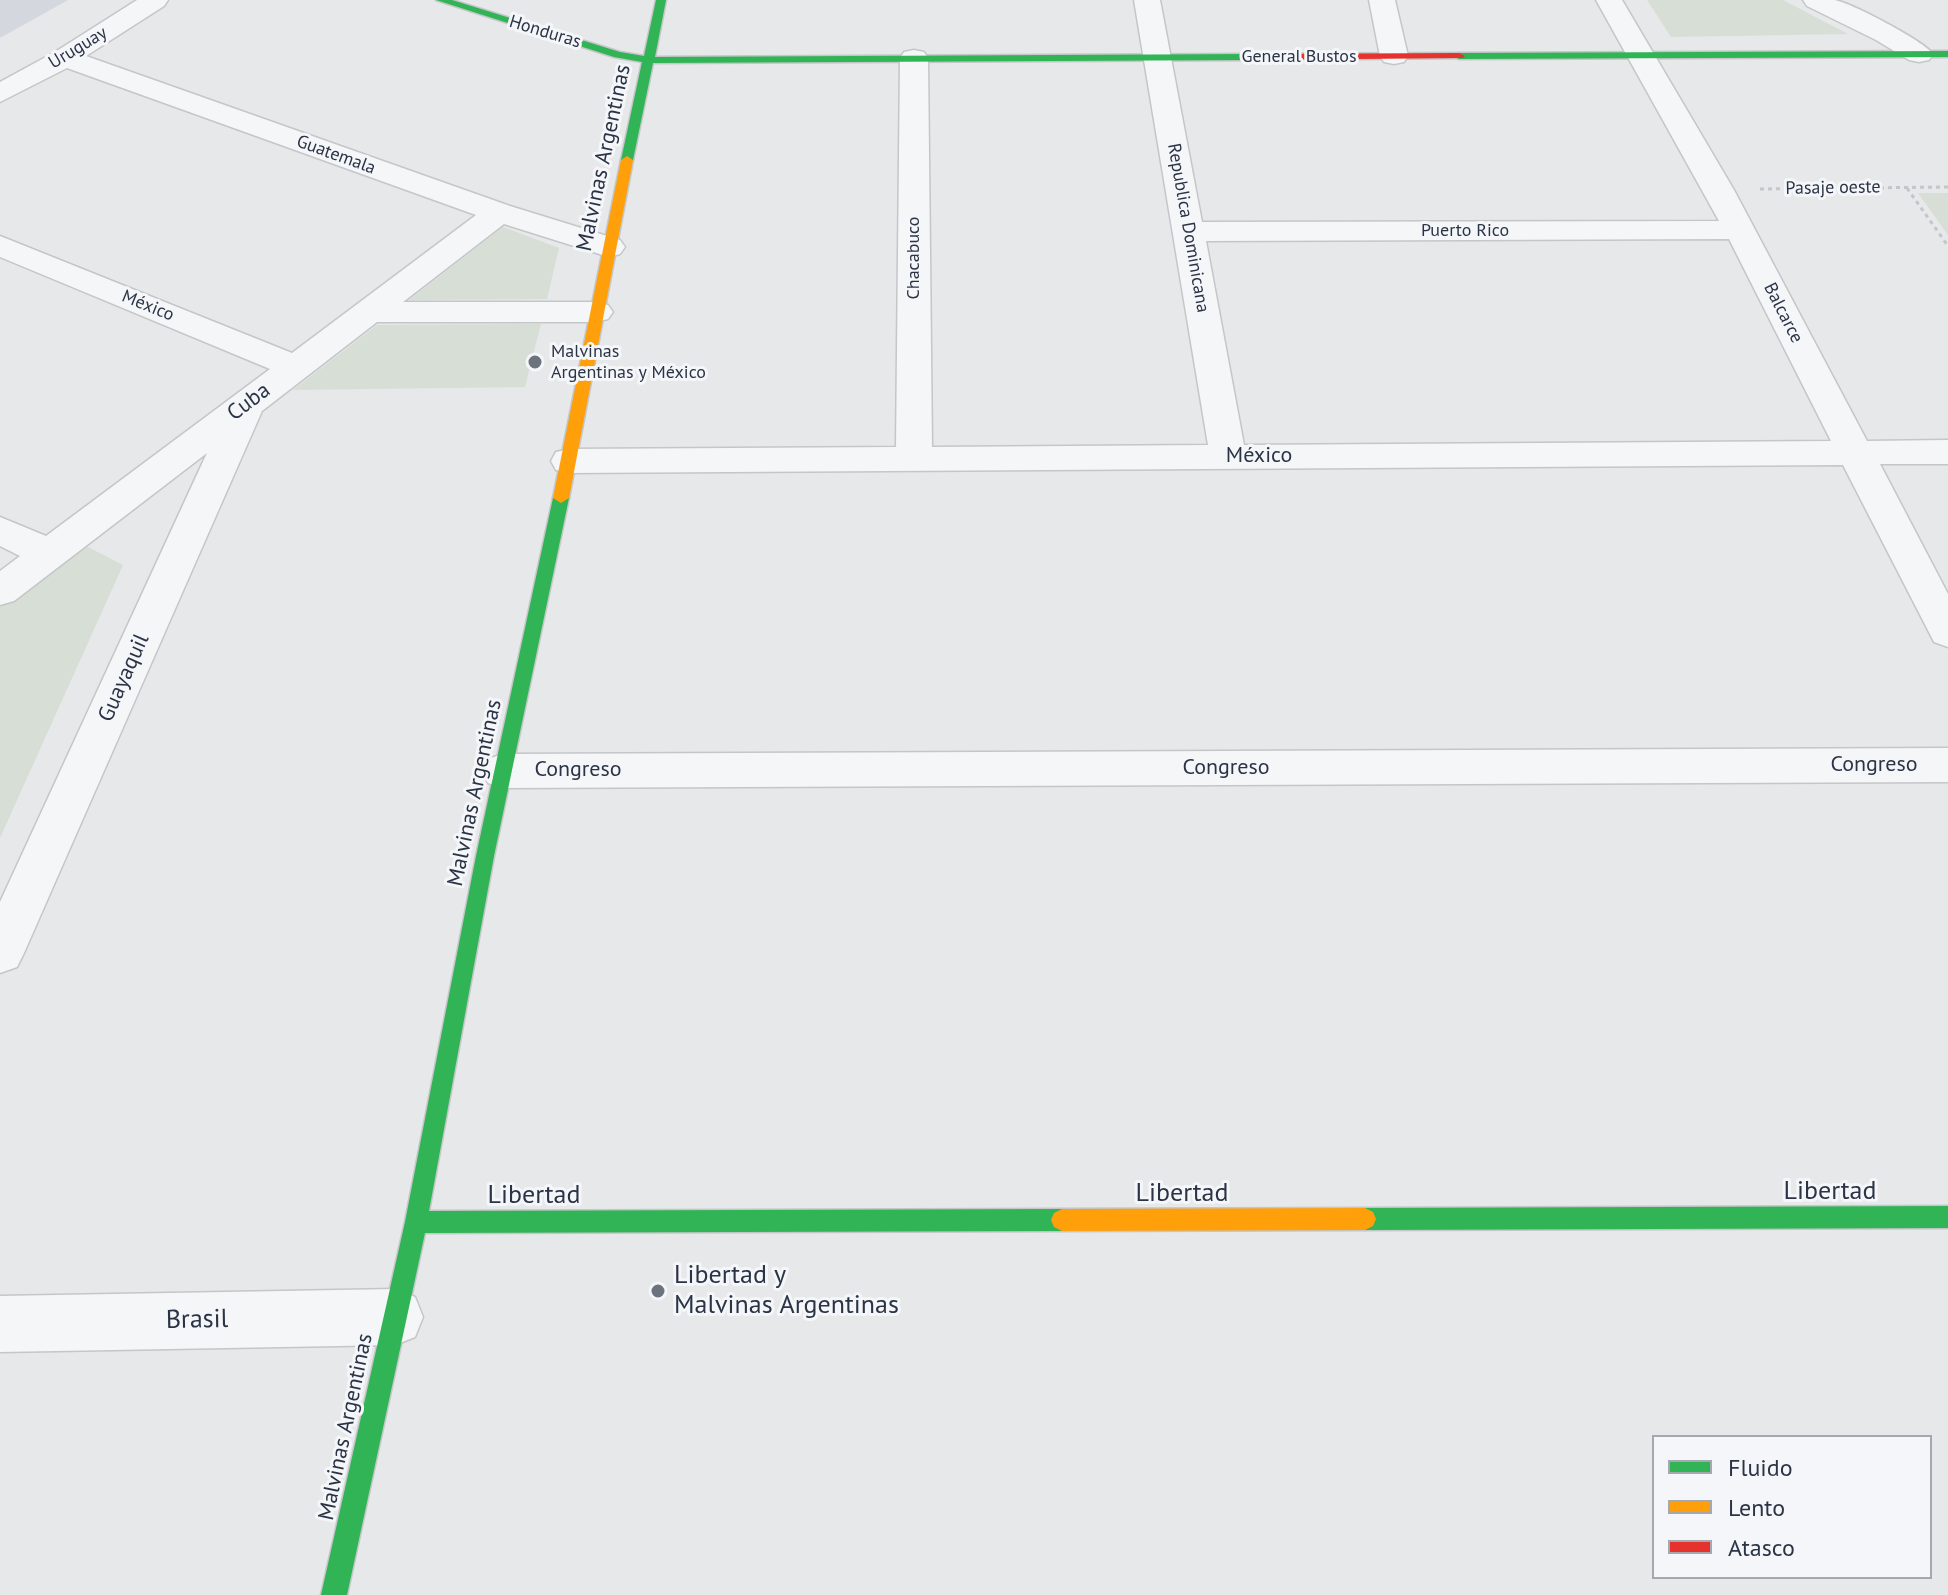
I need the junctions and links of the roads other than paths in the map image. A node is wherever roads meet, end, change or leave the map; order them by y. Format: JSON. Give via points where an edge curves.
{"nodes":[{"id":1,"x":155,"y":0,"type":"edge"},
{"id":2,"x":441,"y":0,"type":"edge"},
{"id":3,"x":661,"y":0,"type":"edge"},
{"id":4,"x":1147,"y":0,"type":"edge"},
{"id":5,"x":1382,"y":0,"type":"edge"},
{"id":6,"x":1609,"y":0,"type":"edge"},
{"id":7,"x":1816,"y":0,"type":"edge"},
{"id":8,"x":1638,"y":54,"type":"junction"},
{"id":9,"x":1919,"y":54,"type":"junction"},
{"id":10,"x":1948,"y":54,"type":"edge"},
{"id":11,"x":1394,"y":56,"type":"junction"},
{"id":12,"x":1157,"y":57,"type":"junction"},
{"id":13,"x":65,"y":58,"type":"junction"},
{"id":14,"x":914,"y":58,"type":"junction"},
{"id":15,"x":650,"y":60,"type":"junction"},
{"id":16,"x":0,"y":93,"type":"edge"},
{"id":17,"x":499,"y":213,"type":"junction"},
{"id":18,"x":1740,"y":230,"type":"junction"},
{"id":19,"x":1190,"y":232,"type":"junction"},
{"id":20,"x":0,"y":246,"type":"edge"},
{"id":21,"x":609,"y":247,"type":"junction"},
{"id":22,"x":369,"y":312,"type":"junction"},
{"id":23,"x":596,"y":312,"type":"junction"},
{"id":24,"x":295,"y":367,"type":"junction"},
{"id":25,"x":247,"y":404,"type":"junction"},
{"id":26,"x":1948,"y":452,"type":"edge"},
{"id":27,"x":1855,"y":453,"type":"junction"},
{"id":28,"x":1228,"y":457,"type":"junction"},
{"id":29,"x":914,"y":458,"type":"junction"},
{"id":30,"x":569,"y":461,"type":"junction"},
{"id":31,"x":0,"y":530,"type":"edge"},
{"id":32,"x":49,"y":554,"type":"junction"},
{"id":33,"x":0,"y":591,"type":"edge"},
{"id":34,"x":1948,"y":632,"type":"edge"},
{"id":35,"x":1948,"y":765,"type":"edge"},
{"id":36,"x":503,"y":771,"type":"junction"},
{"id":37,"x":0,"y":953,"type":"edge"},
{"id":38,"x":1948,"y":1217,"type":"edge"},
{"id":39,"x":416,"y":1222,"type":"junction"},
{"id":40,"x":395,"y":1317,"type":"junction"},
{"id":41,"x":0,"y":1324,"type":"edge"},
{"id":42,"x":334,"y":1595,"type":"edge"}],
"edges":[{"from":1,"to":13,"type":"street","name":"Uruguay"},
{"from":2,"to":15,"type":"street","name":"Honduras","via":[[618,55]]},
{"from":3,"to":15,"type":"street","name":"Malvinas Argentinas"},
{"from":4,"to":12,"type":"street","name":"Republica Dominicana"},
{"from":5,"to":11,"type":"street"},
{"from":6,"to":8,"type":"street","name":"Balcarce"},
{"from":7,"to":9,"type":"street"},
{"from":8,"to":9,"type":"street","name":"General Bustos"},
{"from":8,"to":11,"type":"street","name":"General Bustos"},
{"from":8,"to":18,"type":"street","name":"Balcarce"},
{"from":9,"to":10,"type":"street","name":"General Bustos"},
{"from":11,"to":12,"type":"street","name":"General Bustos"},
{"from":12,"to":14,"type":"street","name":"General Bustos"},
{"from":12,"to":19,"type":"street","name":"Republica Dominicana"},
{"from":13,"to":16,"type":"street","name":"Uruguay"},
{"from":13,"to":17,"type":"street","name":"Guatemala"},
{"from":14,"to":15,"type":"street","name":"General Bustos"},
{"from":14,"to":29,"type":"street","name":"Chacabuco"},
{"from":15,"to":21,"type":"street","name":"Malvinas Argentinas"},
{"from":17,"to":21,"type":"street","name":"Guatemala"},
{"from":17,"to":22,"type":"street","name":"Cuba"},
{"from":18,"to":19,"type":"street","name":"Puerto Rico"},
{"from":18,"to":27,"type":"street","name":"Balcarce"},
{"from":19,"to":28,"type":"street","name":"Republica Dominicana"},
{"from":20,"to":24,"type":"street","name":"México"},
{"from":21,"to":23,"type":"street","name":"Malvinas Argentinas"},
{"from":22,"to":23,"type":"street"},
{"from":22,"to":24,"type":"street","name":"Cuba"},
{"from":23,"to":30,"type":"street","name":"Malvinas Argentinas"},
{"from":24,"to":25,"type":"street","name":"Cuba"},
{"from":25,"to":32,"type":"street","name":"Cuba"},
{"from":25,"to":37,"type":"street","name":"Guayaquil"},
{"from":26,"to":27,"type":"street","name":"México"},
{"from":27,"to":28,"type":"street","name":"México"},
{"from":27,"to":34,"type":"street","name":"Balcarce"},
{"from":28,"to":29,"type":"street","name":"México"},
{"from":29,"to":30,"type":"street","name":"México"},
{"from":30,"to":36,"type":"street","name":"Malvinas Argentinas"},
{"from":31,"to":32,"type":"street"},
{"from":32,"to":33,"type":"street","name":"Cuba"},
{"from":35,"to":36,"type":"street","name":"Congreso"},
{"from":36,"to":39,"type":"street","name":"Malvinas Argentinas"},
{"from":38,"to":39,"type":"street","name":"Libertad"},
{"from":39,"to":40,"type":"street","name":"Malvinas Argentinas"},
{"from":40,"to":41,"type":"street","name":"Brasil"},
{"from":40,"to":42,"type":"street","name":"Malvinas Argentinas"}]}
